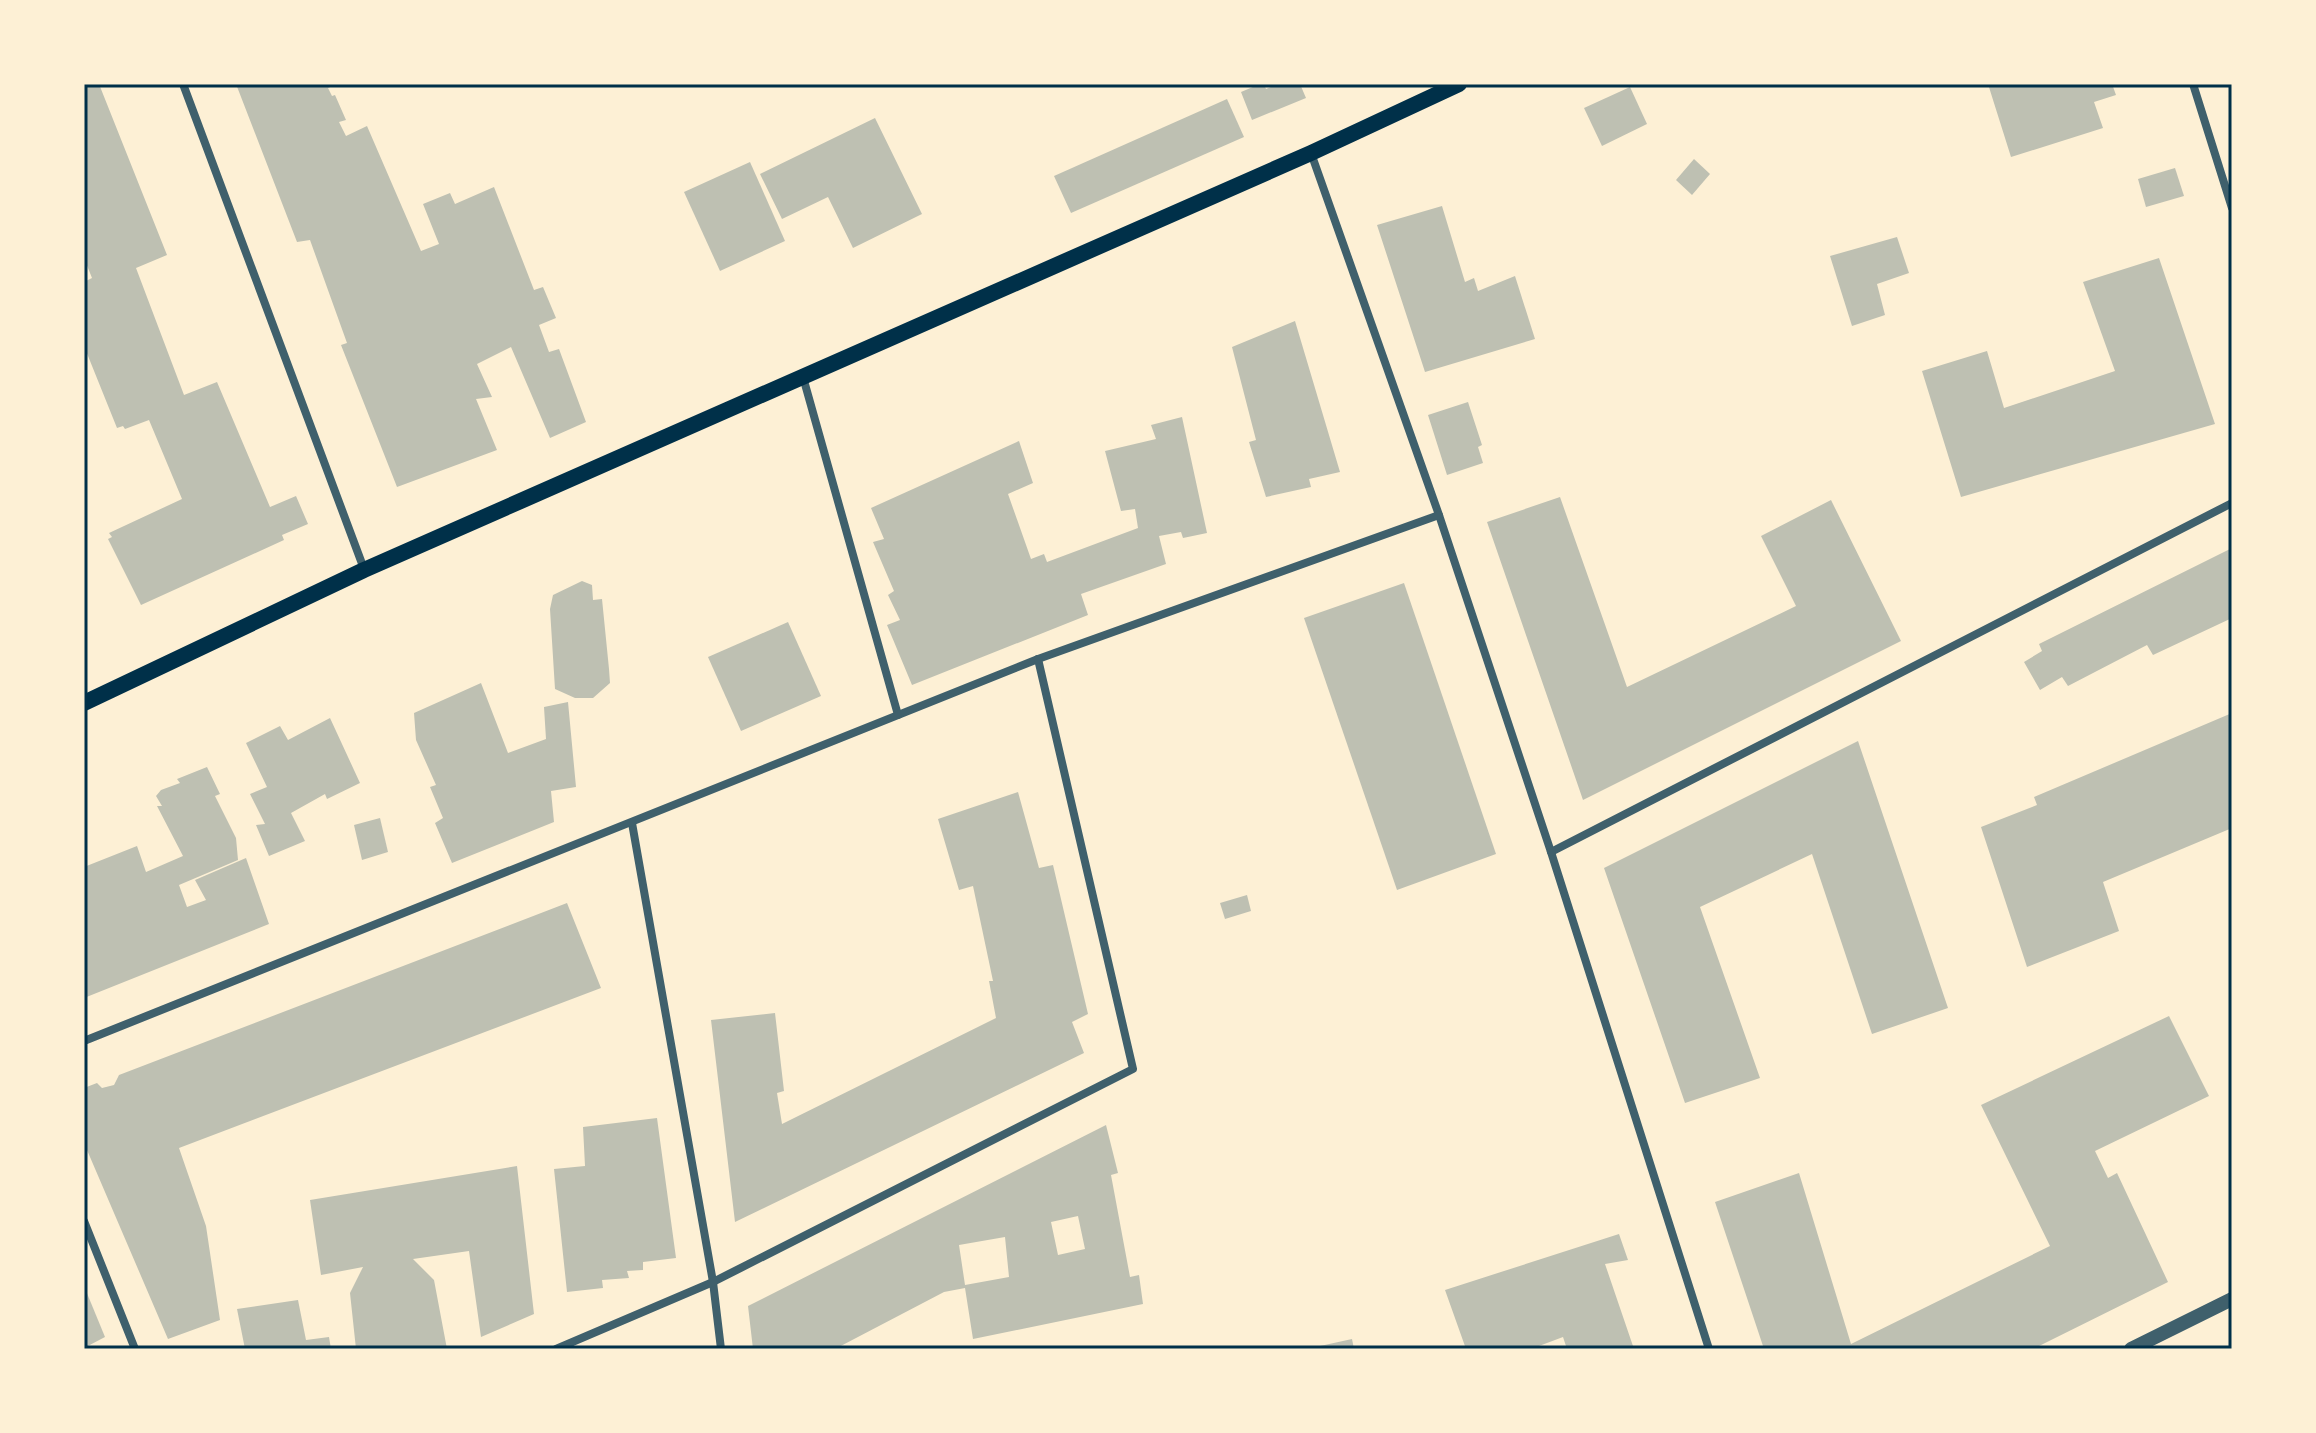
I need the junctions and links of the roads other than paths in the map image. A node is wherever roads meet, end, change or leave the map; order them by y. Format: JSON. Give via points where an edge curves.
{"nodes":[{"id":1,"x":183,"y":84,"type":"edge"},
{"id":2,"x":1459,"y":84,"type":"edge"},
{"id":3,"x":2193,"y":84,"type":"edge"},
{"id":4,"x":1311,"y":153,"type":"junction"},
{"id":5,"x":2232,"y":208,"type":"edge"},
{"id":6,"x":803,"y":376,"type":"junction"},
{"id":7,"x":2232,"y":503,"type":"edge"},
{"id":8,"x":1439,"y":515,"type":"junction"},
{"id":9,"x":364,"y":570,"type":"junction"},
{"id":10,"x":1038,"y":659,"type":"junction"},
{"id":11,"x":84,"y":703,"type":"edge"},
{"id":12,"x":898,"y":715,"type":"junction"},
{"id":13,"x":632,"y":823,"type":"junction"},
{"id":14,"x":1551,"y":852,"type":"junction"},
{"id":15,"x":84,"y":1041,"type":"edge"},
{"id":16,"x":84,"y":1221,"type":"edge"},
{"id":17,"x":713,"y":1282,"type":"junction"},
{"id":18,"x":2232,"y":1299,"type":"edge"},
{"id":19,"x":135,"y":1349,"type":"edge"},
{"id":20,"x":556,"y":1349,"type":"edge"},
{"id":21,"x":721,"y":1349,"type":"edge"},
{"id":22,"x":1709,"y":1349,"type":"edge"},
{"id":23,"x":2131,"y":1349,"type":"edge"}],
"edges":[{"from":1,"to":9,"type":"street"},
{"from":2,"to":4,"type":"main road"},
{"from":3,"to":5,"type":"street"},
{"from":4,"to":6,"type":"main road"},
{"from":4,"to":8,"type":"street"},
{"from":6,"to":9,"type":"main road"},
{"from":6,"to":12,"type":"street"},
{"from":7,"to":14,"type":"street"},
{"from":8,"to":10,"type":"street"},
{"from":8,"to":14,"type":"street"},
{"from":9,"to":11,"type":"main road"},
{"from":10,"to":12,"type":"street"},
{"from":10,"to":17,"type":"street","via":[[1133,1069]]},
{"from":12,"to":13,"type":"street"},
{"from":13,"to":15,"type":"street"},
{"from":13,"to":17,"type":"street"},
{"from":14,"to":22,"type":"street"},
{"from":16,"to":19,"type":"street"},
{"from":17,"to":20,"type":"street"},
{"from":17,"to":21,"type":"street"},
{"from":18,"to":23,"type":"street"}]}
